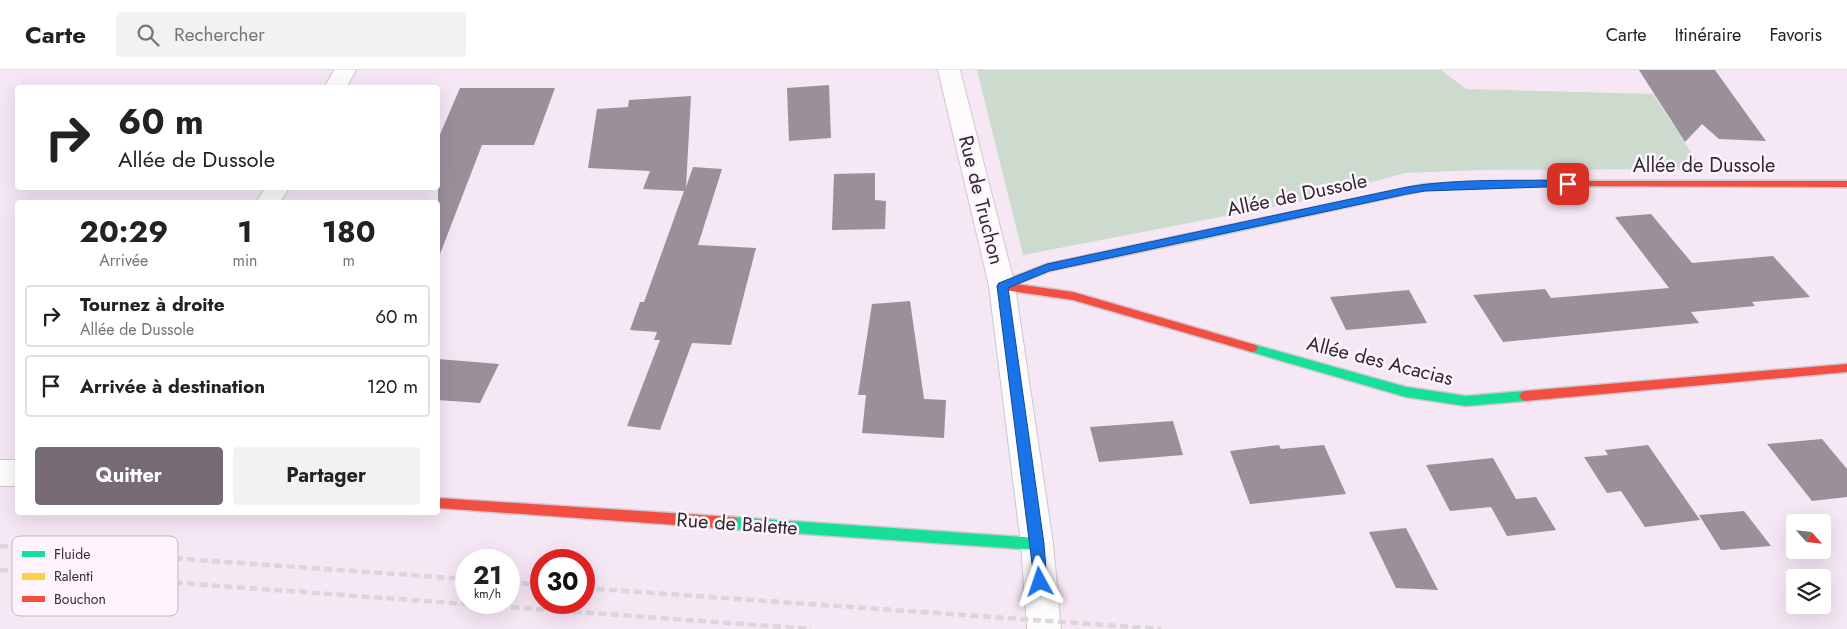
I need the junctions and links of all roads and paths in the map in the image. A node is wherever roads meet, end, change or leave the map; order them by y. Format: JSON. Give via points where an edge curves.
{"nodes":[{"id":1,"x":346,"y":70,"type":"edge"},
{"id":2,"x":949,"y":70,"type":"edge"},
{"id":3,"x":337,"y":85,"type":"edge"},
{"id":4,"x":1847,"y":184,"type":"edge"},
{"id":5,"x":1002,"y":286,"type":"junction"},
{"id":6,"x":1847,"y":368,"type":"edge"},
{"id":7,"x":0,"y":472,"type":"edge"},
{"id":8,"x":15,"y":474,"type":"edge"},
{"id":9,"x":440,"y":503,"type":"edge"},
{"id":10,"x":1037,"y":544,"type":"junction"},
{"id":11,"x":1044,"y":629,"type":"edge"}],
"edges":[{"from":1,"to":3,"type":"street"},
{"from":2,"to":5,"type":"street","name":"Rue de Truchon"},
{"from":4,"to":5,"type":"street","name":"Allée de Dussole","via":[[1425,187],[1047,268]]},
{"from":5,"to":6,"type":"street","name":"Allée des Acacias","via":[[1074,296],[1406,392],[1466,401]]},
{"from":5,"to":10,"type":"street","name":"Rue de Truchon"},
{"from":7,"to":8,"type":"street"},
{"from":9,"to":10,"type":"street","name":"Rue de Balette"},
{"from":10,"to":11,"type":"street","name":"Rue de Truchon"}]}
